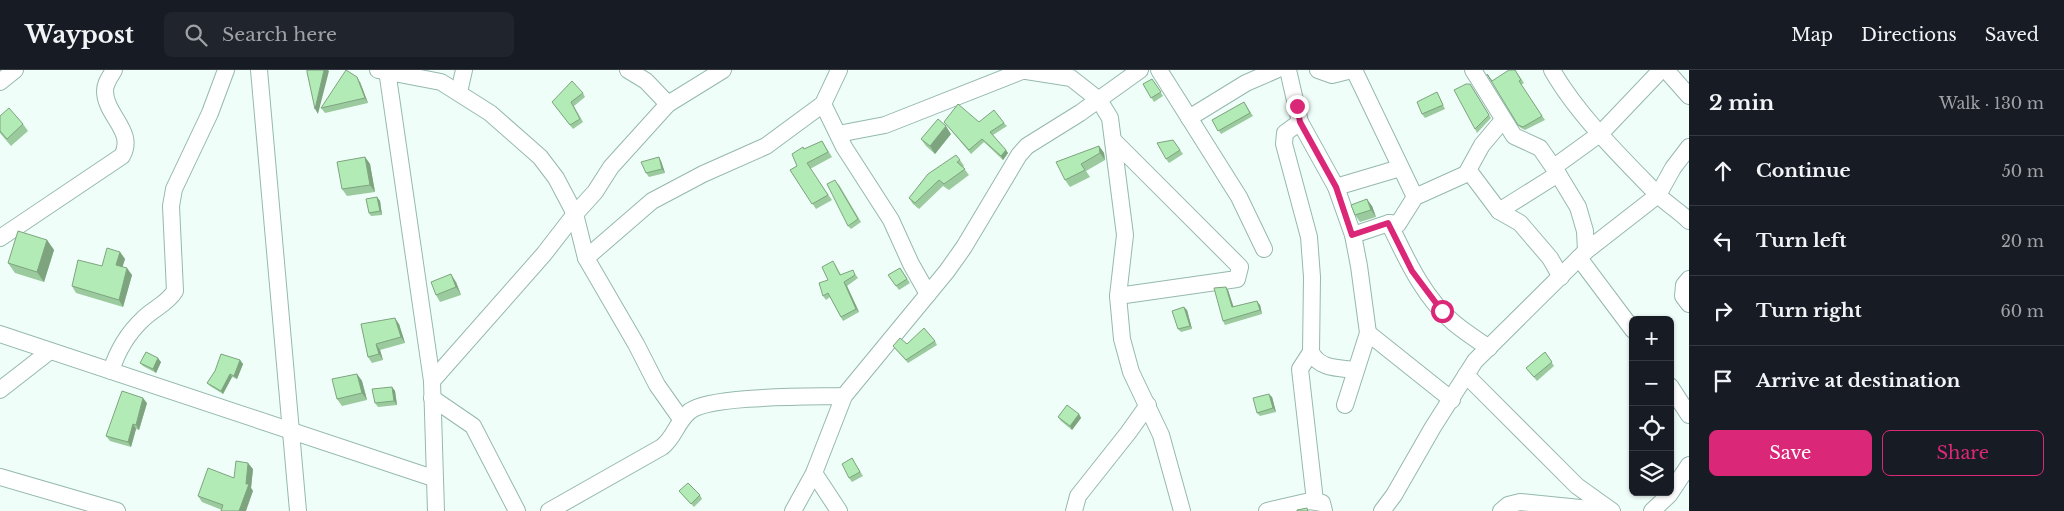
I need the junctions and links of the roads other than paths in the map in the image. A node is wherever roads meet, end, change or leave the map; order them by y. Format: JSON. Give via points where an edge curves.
{"nodes":[{"id":1,"x":15,"y":70,"type":"edge"},
{"id":2,"x":114,"y":70,"type":"edge"},
{"id":3,"x":226,"y":70,"type":"edge"},
{"id":4,"x":259,"y":70,"type":"edge"},
{"id":5,"x":464,"y":70,"type":"edge"},
{"id":6,"x":628,"y":70,"type":"edge"},
{"id":7,"x":723,"y":70,"type":"edge"},
{"id":8,"x":839,"y":70,"type":"edge"},
{"id":9,"x":1140,"y":70,"type":"edge"},
{"id":10,"x":1159,"y":70,"type":"edge"},
{"id":11,"x":1276,"y":70,"type":"edge"},
{"id":12,"x":1288,"y":70,"type":"edge"},
{"id":13,"x":1318,"y":70,"type":"edge"},
{"id":14,"x":1353,"y":70,"type":"edge"},
{"id":15,"x":1473,"y":70,"type":"edge"},
{"id":16,"x":1552,"y":70,"type":"edge"},
{"id":17,"x":1661,"y":70,"type":"edge"},
{"id":18,"x":1666,"y":70,"type":"edge"},
{"id":19,"x":384,"y":71,"type":"edge"},
{"id":20,"x":1021,"y":71,"type":"edge"},
{"id":21,"x":0,"y":82,"type":"edge"},
{"id":22,"x":459,"y":92,"type":"junction"},
{"id":23,"x":1689,"y":96,"type":"edge"},
{"id":24,"x":1099,"y":100,"type":"junction"},
{"id":25,"x":668,"y":104,"type":"junction"},
{"id":26,"x":823,"y":104,"type":"junction"},
{"id":27,"x":1189,"y":118,"type":"junction"},
{"id":28,"x":1503,"y":120,"type":"junction"},
{"id":29,"x":1300,"y":122,"type":"junction"},
{"id":30,"x":1601,"y":133,"type":"junction"},
{"id":31,"x":838,"y":134,"type":"junction"},
{"id":32,"x":1114,"y":141,"type":"junction"},
{"id":33,"x":1689,"y":147,"type":"edge"},
{"id":34,"x":1400,"y":168,"type":"junction"},
{"id":35,"x":1469,"y":170,"type":"junction"},
{"id":36,"x":1556,"y":170,"type":"junction"},
{"id":37,"x":1336,"y":187,"type":"junction"},
{"id":38,"x":1658,"y":195,"type":"junction"},
{"id":39,"x":1414,"y":197,"type":"junction"},
{"id":40,"x":1499,"y":211,"type":"junction"},
{"id":41,"x":574,"y":214,"type":"junction"},
{"id":42,"x":1689,"y":221,"type":"edge"},
{"id":43,"x":1388,"y":223,"type":"junction"},
{"id":44,"x":1352,"y":235,"type":"junction"},
{"id":45,"x":0,"y":238,"type":"edge"},
{"id":46,"x":1264,"y":249,"type":"dead end"},
{"id":47,"x":1582,"y":254,"type":"junction"},
{"id":48,"x":586,"y":258,"type":"junction"},
{"id":49,"x":1561,"y":276,"type":"junction"},
{"id":50,"x":1689,"y":279,"type":"edge"},
{"id":51,"x":928,"y":294,"type":"junction"},
{"id":52,"x":1118,"y":296,"type":"junction"},
{"id":53,"x":1689,"y":304,"type":"edge"},
{"id":54,"x":1629,"y":324,"type":"edge"},
{"id":55,"x":1368,"y":333,"type":"junction"},
{"id":56,"x":0,"y":334,"type":"edge"},
{"id":57,"x":1488,"y":348,"type":"junction"},
{"id":58,"x":50,"y":351,"type":"junction"},
{"id":59,"x":1311,"y":352,"type":"junction"},
{"id":60,"x":1355,"y":370,"type":"junction"},
{"id":61,"x":111,"y":371,"type":"junction"},
{"id":62,"x":1466,"y":375,"type":"junction"},
{"id":63,"x":432,"y":381,"type":"junction"},
{"id":64,"x":0,"y":390,"type":"edge"},
{"id":65,"x":1674,"y":392,"type":"edge"},
{"id":66,"x":844,"y":396,"type":"junction"},
{"id":67,"x":432,"y":398,"type":"junction"},
{"id":68,"x":1452,"y":400,"type":"junction"},
{"id":69,"x":1148,"y":404,"type":"junction"},
{"id":70,"x":1345,"y":405,"type":"dead end"},
{"id":71,"x":1689,"y":415,"type":"edge"},
{"id":72,"x":681,"y":419,"type":"junction"},
{"id":73,"x":290,"y":430,"type":"junction"},
{"id":74,"x":1689,"y":465,"type":"edge"},
{"id":75,"x":814,"y":474,"type":"junction"},
{"id":76,"x":0,"y":477,"type":"edge"},
{"id":77,"x":433,"y":478,"type":"junction"},
{"id":78,"x":1319,"y":506,"type":"edge"},
{"id":79,"x":111,"y":510,"type":"edge"},
{"id":80,"x":298,"y":511,"type":"edge"},
{"id":81,"x":436,"y":511,"type":"edge"},
{"id":82,"x":517,"y":511,"type":"edge"},
{"id":83,"x":548,"y":511,"type":"edge"},
{"id":84,"x":793,"y":511,"type":"edge"},
{"id":85,"x":839,"y":511,"type":"edge"},
{"id":86,"x":1074,"y":511,"type":"edge"},
{"id":87,"x":1182,"y":511,"type":"edge"},
{"id":88,"x":1267,"y":511,"type":"edge"},
{"id":89,"x":1382,"y":511,"type":"edge"},
{"id":90,"x":1501,"y":511,"type":"edge"},
{"id":91,"x":1612,"y":511,"type":"edge"},
{"id":92,"x":1652,"y":511,"type":"edge"}],
"edges":[{"from":1,"to":21,"type":"street"},
{"from":2,"to":45,"type":"street","via":[[106,82],[105,91],[126,139],[127,147],[122,156]]},
{"from":3,"to":61,"type":"street","via":[[210,113],[174,189],[171,206],[175,291],[170,299],[143,319],[116,353]]},
{"from":4,"to":73,"type":"street"},
{"from":5,"to":22,"type":"street"},
{"from":6,"to":25,"type":"street","via":[[646,81]]},
{"from":7,"to":25,"type":"street"},
{"from":8,"to":26,"type":"street"},
{"from":9,"to":24,"type":"street"},
{"from":10,"to":27,"type":"street"},
{"from":11,"to":27,"type":"street","via":[[1246,83]]},
{"from":12,"to":29,"type":"street"},
{"from":13,"to":14,"type":"street","via":[[1332,75]]},
{"from":14,"to":34,"type":"street"},
{"from":15,"to":28,"type":"street"},
{"from":16,"to":30,"type":"street","via":[[1562,88]]},
{"from":17,"to":30,"type":"street"},
{"from":18,"to":23,"type":"street"},
{"from":19,"to":22,"type":"street","via":[[441,82]]},
{"from":19,"to":63,"type":"street"},
{"from":20,"to":24,"type":"street","via":[[1071,78]]},
{"from":20,"to":31,"type":"street","via":[[885,125]]},
{"from":22,"to":41,"type":"street","via":[[490,113],[540,157],[556,178]]},
{"from":24,"to":32,"type":"street","via":[[1110,118]]},
{"from":24,"to":51,"type":"street","via":[[1019,155],[964,247]]},
{"from":25,"to":41,"type":"street"},
{"from":26,"to":31,"type":"street"},
{"from":26,"to":48,"type":"street","via":[[766,146],[652,201]]},
{"from":27,"to":46,"type":"street","via":[[1239,197]]},
{"from":28,"to":35,"type":"street","via":[[1482,145]]},
{"from":28,"to":36,"type":"street","via":[[1516,139],[1540,148]]},
{"from":29,"to":37,"type":"street"},
{"from":29,"to":59,"type":"street","via":[[1285,132],[1284,144],[1309,237]]},
{"from":30,"to":36,"type":"street"},
{"from":30,"to":38,"type":"street"},
{"from":31,"to":51,"type":"street","via":[[891,220]]},
{"from":32,"to":52,"type":"street","via":[[1125,235]]},
{"from":32,"to":52,"type":"street","via":[[1240,267],[1237,279]]},
{"from":33,"to":38,"type":"street"},
{"from":34,"to":37,"type":"street"},
{"from":34,"to":39,"type":"street"},
{"from":35,"to":39,"type":"street","via":[[1464,176]]},
{"from":35,"to":40,"type":"street"},
{"from":36,"to":40,"type":"street"},
{"from":36,"to":47,"type":"street","via":[[1578,207],[1585,231]]},
{"from":37,"to":44,"type":"street"},
{"from":38,"to":42,"type":"street"},
{"from":38,"to":47,"type":"street"},
{"from":39,"to":43,"type":"street","via":[[1398,224]]},
{"from":40,"to":49,"type":"street","via":[[1520,223]]},
{"from":41,"to":48,"type":"street"},
{"from":41,"to":63,"type":"street","via":[[544,254]]},
{"from":43,"to":44,"type":"street"},
{"from":43,"to":57,"type":"street","via":[[1412,271],[1442,311]]},
{"from":44,"to":55,"type":"street"},
{"from":47,"to":49,"type":"street"},
{"from":47,"to":54,"type":"street"},
{"from":48,"to":72,"type":"street","via":[[657,385]]},
{"from":49,"to":57,"type":"street"},
{"from":50,"to":53,"type":"street","via":[[1684,284],[1683,296]]},
{"from":51,"to":66,"type":"street"},
{"from":52,"to":69,"type":"street","via":[[1124,350],[1131,372]]},
{"from":55,"to":60,"type":"street"},
{"from":55,"to":68,"type":"street"},
{"from":56,"to":58,"type":"street"},
{"from":57,"to":62,"type":"street"},
{"from":58,"to":61,"type":"street"},
{"from":58,"to":64,"type":"street"},
{"from":59,"to":60,"type":"street","via":[[1315,360],[1327,366]]},
{"from":59,"to":78,"type":"street","via":[[1300,369]]},
{"from":60,"to":70,"type":"street"},
{"from":61,"to":73,"type":"street"},
{"from":62,"to":68,"type":"street"},
{"from":62,"to":91,"type":"street","via":[[1577,486]]},
{"from":63,"to":67,"type":"street"},
{"from":65,"to":71,"type":"street"},
{"from":66,"to":72,"type":"street","via":[[734,400],[699,406]]},
{"from":66,"to":75,"type":"street"},
{"from":67,"to":77,"type":"street"},
{"from":67,"to":82,"type":"street","via":[[473,426]]},
{"from":68,"to":89,"type":"street"},
{"from":69,"to":86,"type":"street","via":[[1078,496]]},
{"from":69,"to":87,"type":"street"},
{"from":72,"to":83,"type":"street","via":[[672,437],[662,447]]},
{"from":73,"to":77,"type":"street"},
{"from":73,"to":80,"type":"street"},
{"from":74,"to":92,"type":"street","via":[[1669,495]]},
{"from":75,"to":84,"type":"street"},
{"from":75,"to":85,"type":"street"},
{"from":76,"to":79,"type":"street"},
{"from":77,"to":81,"type":"street"},
{"from":78,"to":88,"type":"street"},
{"from":90,"to":91,"type":"street","via":[[1520,502]]}]}
